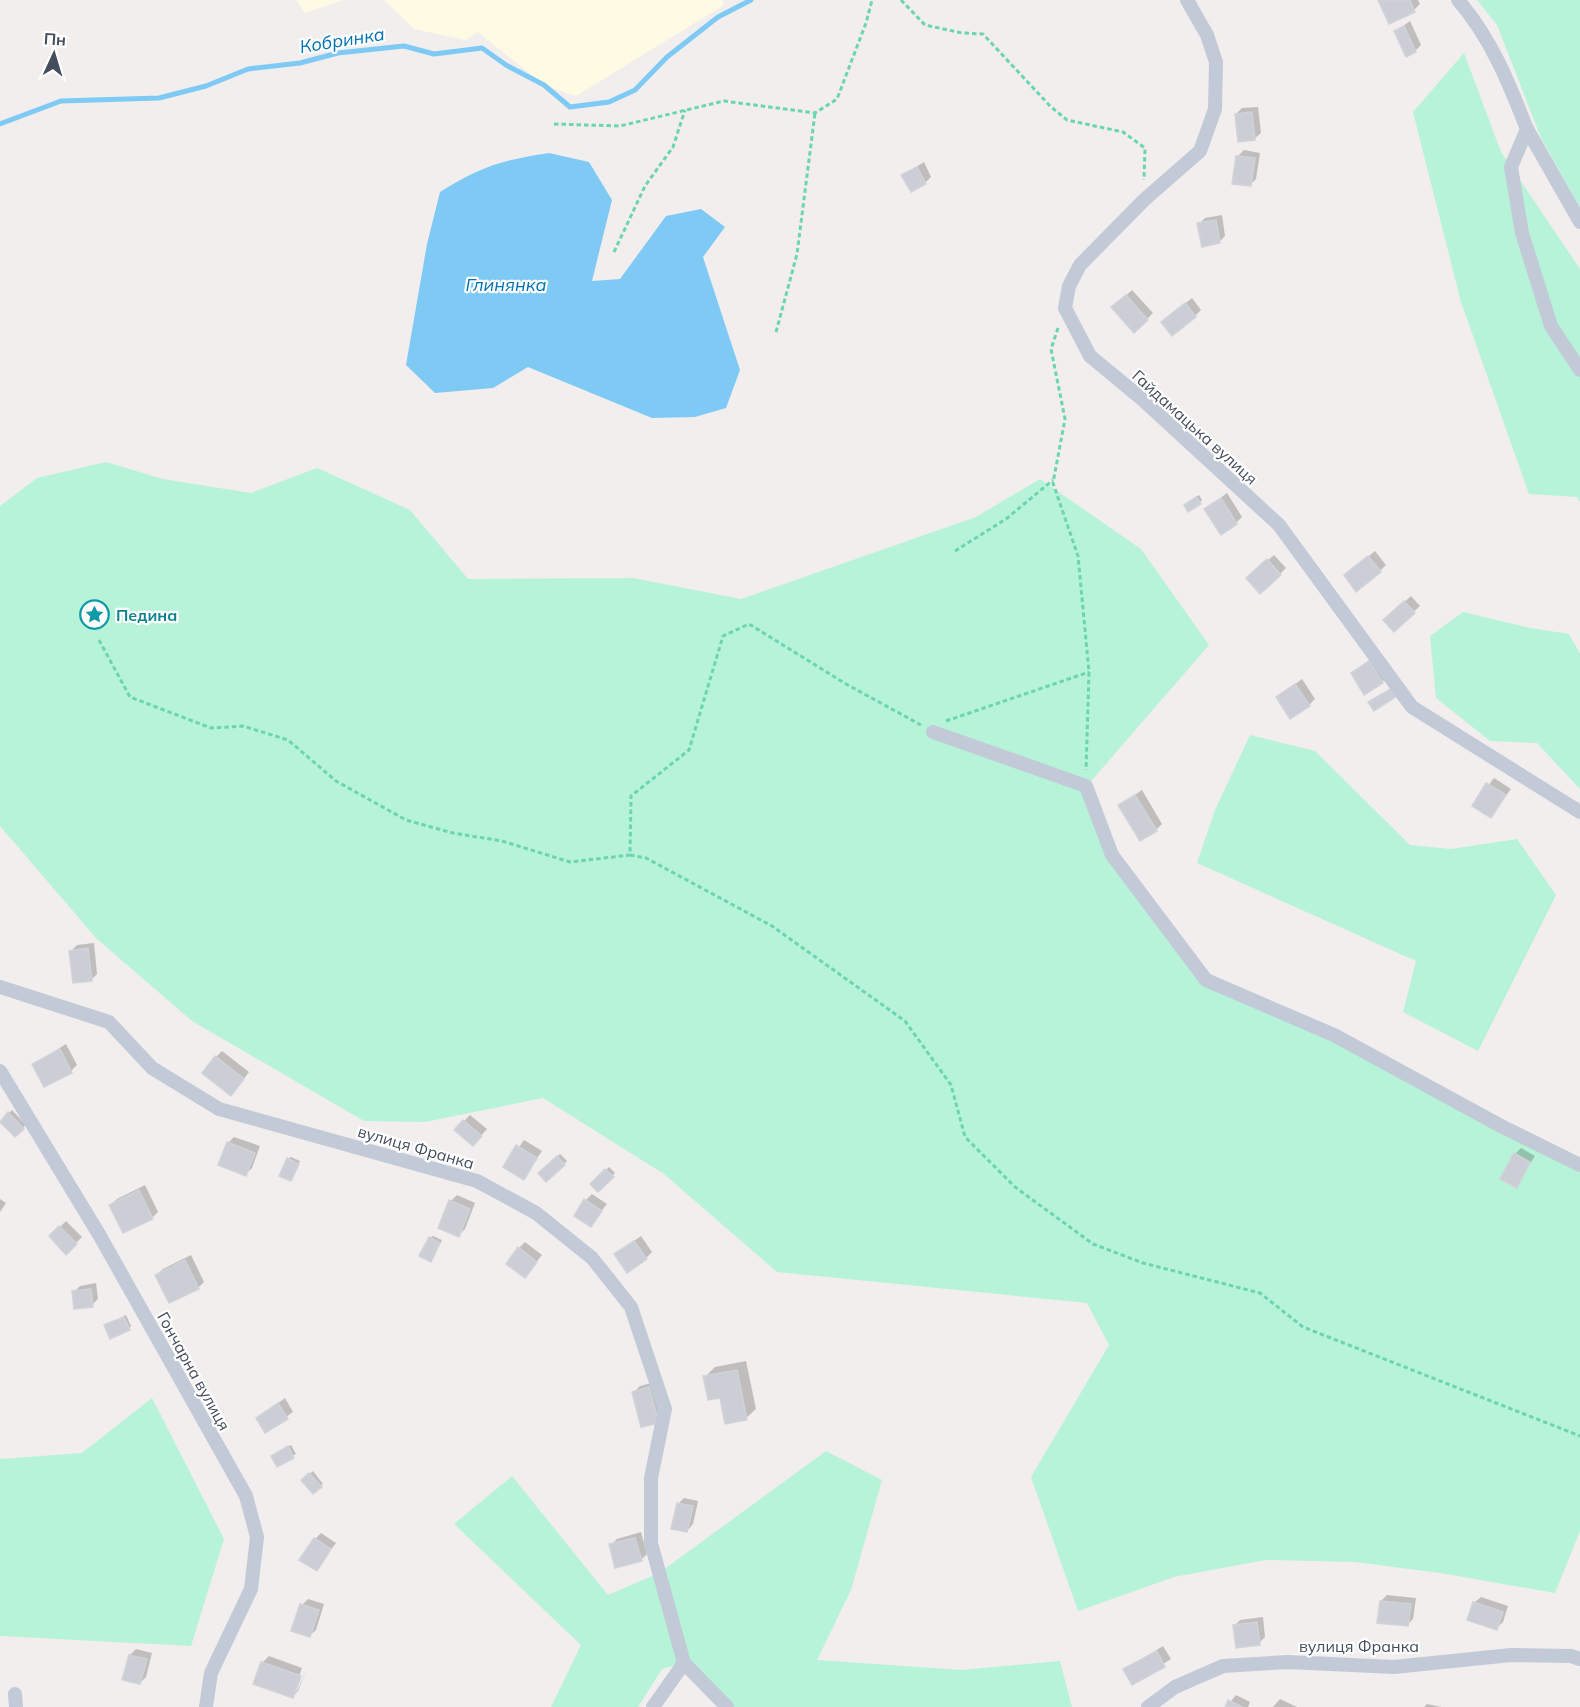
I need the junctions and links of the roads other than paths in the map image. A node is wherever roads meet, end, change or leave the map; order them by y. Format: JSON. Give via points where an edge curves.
{"nodes":[{"id":1,"x":1187,"y":0,"type":"edge"},
{"id":2,"x":1458,"y":0,"type":"edge"},
{"id":3,"x":1527,"y":129,"type":"junction"},
{"id":4,"x":1580,"y":222,"type":"edge"},
{"id":5,"x":1580,"y":370,"type":"edge"},
{"id":6,"x":938,"y":727,"type":"road end"},
{"id":7,"x":1580,"y":812,"type":"edge"},
{"id":8,"x":0,"y":987,"type":"edge"},
{"id":9,"x":0,"y":1071,"type":"edge"},
{"id":10,"x":1580,"y":1165,"type":"edge"},
{"id":11,"x":1580,"y":1659,"type":"edge"},
{"id":12,"x":684,"y":1663,"type":"junction"},
{"id":13,"x":206,"y":1707,"type":"edge"},
{"id":14,"x":653,"y":1707,"type":"edge"},
{"id":15,"x":727,"y":1707,"type":"edge"},
{"id":16,"x":1148,"y":1707,"type":"edge"}],
"edges":[{"from":1,"to":7,"type":"street","name":"Гайдамацька вулиця","via":[[1208,35],[1216,62],[1215,109],[1200,150],[1080,265],[1069,286],[1065,308],[1090,356],[1279,525],[1412,707]]},
{"from":2,"to":3,"type":"street","via":[[1479,23],[1506,75]]},
{"from":3,"to":4,"type":"street"},
{"from":3,"to":5,"type":"street","via":[[1511,167],[1522,233],[1551,326]]},
{"from":6,"to":10,"type":"street","via":[[1086,786],[1112,855],[1206,980],[1334,1035]]},
{"from":8,"to":12,"type":"street","name":"вулиця Франка","via":[[109,1022],[152,1068],[219,1109],[477,1181],[536,1213],[592,1258],[631,1307],[665,1409],[651,1478],[651,1543]]},
{"from":9,"to":13,"type":"street","name":"Гончарна вулиця","via":[[100,1236],[246,1496],[257,1537],[251,1589],[211,1673]]},
{"from":11,"to":16,"type":"street","name":"вулиця Франка","via":[[1511,1655],[1394,1666],[1288,1662],[1223,1666],[1175,1687]]},
{"from":12,"to":14,"type":"street"},
{"from":12,"to":15,"type":"street","name":"вулиця Франка"}]}
